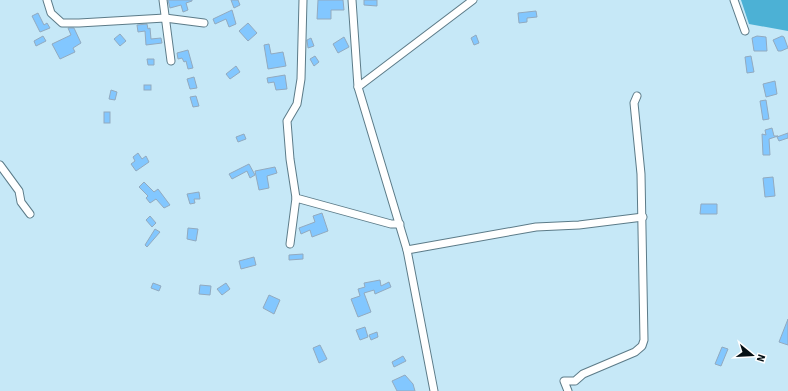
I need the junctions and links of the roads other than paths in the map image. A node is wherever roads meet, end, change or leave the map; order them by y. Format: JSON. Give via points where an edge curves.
{"nodes":[{"id":1,"x":47,"y":0,"type":"edge"},
{"id":2,"x":163,"y":0,"type":"edge"},
{"id":3,"x":303,"y":0,"type":"edge"},
{"id":4,"x":352,"y":0,"type":"edge"},
{"id":5,"x":473,"y":0,"type":"edge"},
{"id":6,"x":734,"y":0,"type":"edge"},
{"id":7,"x":165,"y":18,"type":"junction"},
{"id":8,"x":204,"y":23,"type":"dead end"},
{"id":9,"x":745,"y":30,"type":"dead end"},
{"id":10,"x":171,"y":61,"type":"dead end"},
{"id":11,"x":358,"y":87,"type":"junction"},
{"id":12,"x":637,"y":96,"type":"dead end"},
{"id":13,"x":0,"y":165,"type":"edge"},
{"id":14,"x":296,"y":198,"type":"junction"},
{"id":15,"x":30,"y":214,"type":"dead end"},
{"id":16,"x":643,"y":218,"type":"junction"},
{"id":17,"x":400,"y":224,"type":"junction"},
{"id":18,"x":290,"y":244,"type":"dead end"},
{"id":19,"x":408,"y":250,"type":"junction"},
{"id":20,"x":434,"y":391,"type":"edge"},
{"id":21,"x":568,"y":391,"type":"edge"}],
"edges":[{"from":1,"to":7,"type":"street","via":[[51,13],[62,23]]},
{"from":2,"to":7,"type":"street"},
{"from":3,"to":14,"type":"street","via":[[301,79],[297,104],[287,121]]},
{"from":4,"to":11,"type":"street"},
{"from":5,"to":11,"type":"street"},
{"from":6,"to":9,"type":"street"},
{"from":7,"to":8,"type":"street"},
{"from":7,"to":10,"type":"street"},
{"from":11,"to":17,"type":"street"},
{"from":12,"to":16,"type":"street","via":[[634,103],[642,174]]},
{"from":13,"to":15,"type":"street","via":[[20,191],[21,202]]},
{"from":14,"to":17,"type":"street","via":[[391,224]]},
{"from":14,"to":18,"type":"street"},
{"from":16,"to":19,"type":"street","via":[[536,227]]},
{"from":16,"to":21,"type":"street","via":[[642,291],[645,336],[642,346],[635,352],[583,374],[575,381],[564,381]]},
{"from":17,"to":19,"type":"street"},
{"from":19,"to":20,"type":"street"}]}
